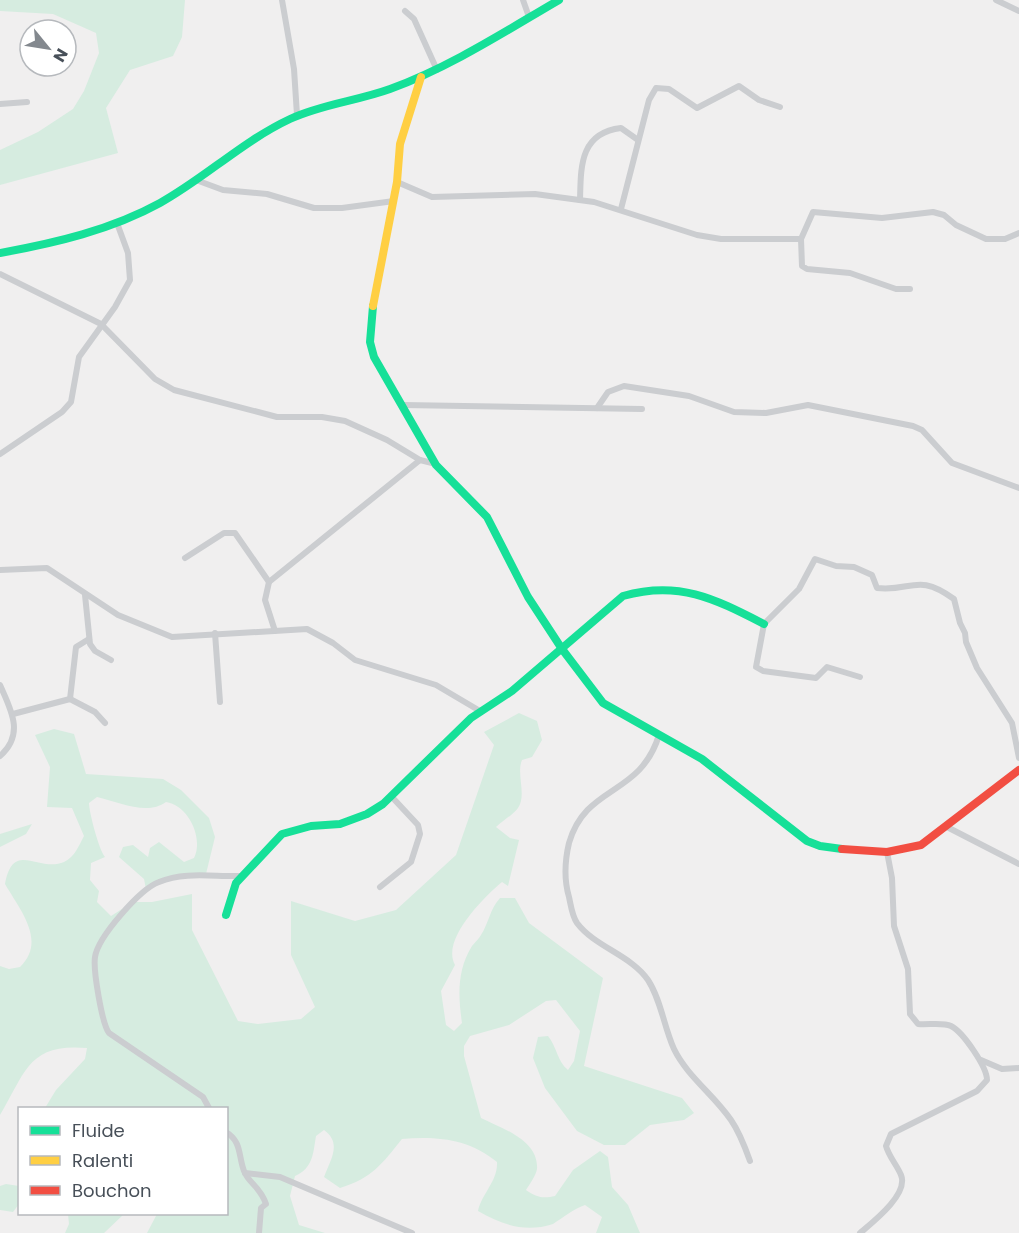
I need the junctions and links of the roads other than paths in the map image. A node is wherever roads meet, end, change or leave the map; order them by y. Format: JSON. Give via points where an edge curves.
{"nodes":[{"id":1,"x":282,"y":0,"type":"edge"},
{"id":2,"x":523,"y":0,"type":"edge"},
{"id":3,"x":559,"y":0,"type":"edge"},
{"id":4,"x":996,"y":0,"type":"edge"},
{"id":5,"x":405,"y":11,"type":"dead end"},
{"id":6,"x":1019,"y":11,"type":"edge"},
{"id":7,"x":529,"y":16,"type":"junction"},
{"id":8,"x":436,"y":70,"type":"junction"},
{"id":9,"x":421,"y":77,"type":"junction"},
{"id":10,"x":27,"y":102,"type":"dead end"},
{"id":11,"x":0,"y":104,"type":"edge"},
{"id":12,"x":780,"y":107,"type":"dead end"},
{"id":13,"x":297,"y":115,"type":"junction"},
{"id":14,"x":638,"y":140,"type":"junction"},
{"id":15,"x":196,"y":180,"type":"junction"},
{"id":16,"x":397,"y":182,"type":"junction"},
{"id":17,"x":580,"y":200,"type":"junction"},
{"id":18,"x":394,"y":201,"type":"junction"},
{"id":19,"x":621,"y":209,"type":"junction"},
{"id":20,"x":117,"y":223,"type":"junction"},
{"id":21,"x":1019,"y":233,"type":"edge"},
{"id":22,"x":801,"y":239,"type":"junction"},
{"id":23,"x":0,"y":253,"type":"edge"},
{"id":24,"x":0,"y":274,"type":"edge"},
{"id":25,"x":910,"y":289,"type":"dead end"},
{"id":26,"x":100,"y":324,"type":"junction"},
{"id":27,"x":403,"y":405,"type":"junction"},
{"id":28,"x":597,"y":408,"type":"junction"},
{"id":29,"x":642,"y":409,"type":"dead end"},
{"id":30,"x":0,"y":454,"type":"edge"},
{"id":31,"x":420,"y":460,"type":"junction"},
{"id":32,"x":436,"y":465,"type":"junction"},
{"id":33,"x":1019,"y":488,"type":"edge"},
{"id":34,"x":185,"y":558,"type":"dead end"},
{"id":35,"x":0,"y":570,"type":"edge"},
{"id":36,"x":269,"y":582,"type":"junction"},
{"id":37,"x":85,"y":595,"type":"junction"},
{"id":38,"x":764,"y":624,"type":"junction"},
{"id":39,"x":275,"y":631,"type":"junction"},
{"id":40,"x":215,"y":633,"type":"junction"},
{"id":41,"x":89,"y":639,"type":"junction"},
{"id":42,"x":562,"y":649,"type":"junction"},
{"id":43,"x":111,"y":660,"type":"dead end"},
{"id":44,"x":860,"y":677,"type":"dead end"},
{"id":45,"x":0,"y":686,"type":"edge"},
{"id":46,"x":70,"y":699,"type":"junction"},
{"id":47,"x":220,"y":702,"type":"dead end"},
{"id":48,"x":480,"y":711,"type":"junction"},
{"id":49,"x":13,"y":714,"type":"junction"},
{"id":50,"x":105,"y":723,"type":"dead end"},
{"id":51,"x":659,"y":735,"type":"junction"},
{"id":52,"x":0,"y":756,"type":"edge"},
{"id":53,"x":1019,"y":758,"type":"edge"},
{"id":54,"x":1019,"y":770,"type":"edge"},
{"id":55,"x":391,"y":796,"type":"junction"},
{"id":56,"x":947,"y":826,"type":"junction"},
{"id":57,"x":887,"y":852,"type":"junction"},
{"id":58,"x":1019,"y":864,"type":"edge"},
{"id":59,"x":241,"y":876,"type":"junction"},
{"id":60,"x":380,"y":887,"type":"dead end"},
{"id":61,"x":226,"y":915,"type":"dead end"},
{"id":62,"x":980,"y":1060,"type":"junction"},
{"id":63,"x":1019,"y":1068,"type":"edge"},
{"id":64,"x":208,"y":1107,"type":"edge"},
{"id":65,"x":228,"y":1133,"type":"edge"},
{"id":66,"x":750,"y":1161,"type":"dead end"},
{"id":67,"x":245,"y":1173,"type":"junction"},
{"id":68,"x":259,"y":1233,"type":"edge"},
{"id":69,"x":412,"y":1233,"type":"edge"},
{"id":70,"x":860,"y":1233,"type":"edge"}],
"edges":[{"from":1,"to":13,"type":"street"},
{"from":2,"to":7,"type":"street"},
{"from":3,"to":7,"type":"street"},
{"from":4,"to":6,"type":"street"},
{"from":5,"to":8,"type":"street","via":[[414,19]]},
{"from":7,"to":8,"type":"street"},
{"from":8,"to":9,"type":"street"},
{"from":9,"to":13,"type":"street"},
{"from":9,"to":16,"type":"street","via":[[402,133]]},
{"from":10,"to":11,"type":"street"},
{"from":12,"to":14,"type":"street","via":[[759,100],[739,86],[697,108],[669,89],[656,88]]},
{"from":13,"to":15,"type":"street","via":[[243,146]]},
{"from":14,"to":17,"type":"street","via":[[621,128],[599,136],[587,148],[581,164]]},
{"from":14,"to":19,"type":"street"},
{"from":15,"to":18,"type":"street","via":[[223,190],[267,194],[314,208]]},
{"from":15,"to":20,"type":"street"},
{"from":16,"to":17,"type":"street","via":[[432,197],[535,194]]},
{"from":16,"to":18,"type":"street"},
{"from":17,"to":19,"type":"street"},
{"from":18,"to":27,"type":"street","via":[[370,342],[378,370]]},
{"from":19,"to":22,"type":"street","via":[[697,236]]},
{"from":20,"to":23,"type":"street"},
{"from":20,"to":26,"type":"street","via":[[128,253],[130,280],[116,307]]},
{"from":21,"to":22,"type":"street","via":[[986,239],[956,225],[944,214],[933,212],[882,218],[817,210]]},
{"from":22,"to":25,"type":"street","via":[[801,263],[807,269],[850,273],[896,289]]},
{"from":24,"to":26,"type":"street"},
{"from":26,"to":30,"type":"street","via":[[79,357],[71,402]]},
{"from":26,"to":31,"type":"street","via":[[155,379],[174,390],[277,417],[345,421]]},
{"from":27,"to":28,"type":"street"},
{"from":27,"to":32,"type":"street"},
{"from":28,"to":29,"type":"street"},
{"from":28,"to":33,"type":"street","via":[[608,392],[624,386],[689,396],[735,412],[766,413],[814,406],[913,426],[922,430],[952,463]]},
{"from":31,"to":32,"type":"street"},
{"from":31,"to":36,"type":"street"},
{"from":32,"to":42,"type":"street","via":[[487,517],[528,597]]},
{"from":34,"to":36,"type":"street","via":[[224,533],[235,533]]},
{"from":35,"to":37,"type":"street","via":[[47,568]]},
{"from":36,"to":39,"type":"street","via":[[265,600]]},
{"from":37,"to":40,"type":"street","via":[[118,615],[172,637]]},
{"from":37,"to":41,"type":"street"},
{"from":38,"to":42,"type":"street","via":[[711,596],[646,590],[617,599]]},
{"from":38,"to":44,"type":"street","via":[[756,656],[759,670],[816,678],[827,667]]},
{"from":38,"to":53,"type":"street","via":[[799,589],[815,558],[873,575],[877,588],[890,589],[907,583],[943,591],[954,599],[977,668],[1012,723]]},
{"from":39,"to":40,"type":"street"},
{"from":39,"to":48,"type":"street","via":[[312,631],[355,660],[436,685]]},
{"from":40,"to":47,"type":"street"},
{"from":41,"to":43,"type":"street","via":[[93,649]]},
{"from":41,"to":46,"type":"street","via":[[76,647]]},
{"from":42,"to":48,"type":"street","via":[[512,691]]},
{"from":42,"to":51,"type":"street","via":[[603,703]]},
{"from":45,"to":49,"type":"street"},
{"from":46,"to":49,"type":"street"},
{"from":46,"to":50,"type":"street","via":[[91,709]]},
{"from":48,"to":55,"type":"street"},
{"from":49,"to":52,"type":"street","via":[[13,739]]},
{"from":51,"to":57,"type":"street","via":[[702,759],[807,841],[829,848]]},
{"from":51,"to":66,"type":"street","via":[[642,770],[595,802],[577,821],[569,844],[566,890],[578,924],[650,982],[674,1048],[730,1118]]},
{"from":54,"to":56,"type":"street"},
{"from":55,"to":59,"type":"street","via":[[367,814],[340,825],[311,826],[282,834]]},
{"from":55,"to":60,"type":"street","via":[[418,825],[420,834],[408,867]]},
{"from":56,"to":57,"type":"street","via":[[921,845]]},
{"from":56,"to":58,"type":"street"},
{"from":57,"to":62,"type":"street","via":[[894,926],[908,969],[913,1019],[918,1024],[954,1027]]},
{"from":59,"to":61,"type":"street","via":[[232,890]]},
{"from":59,"to":64,"type":"street","via":[[186,875],[146,888],[118,918],[95,955],[102,1019],[109,1034],[196,1092]]},
{"from":62,"to":63,"type":"street","via":[[1002,1069]]},
{"from":62,"to":70,"type":"street","via":[[987,1080],[977,1091],[891,1134],[886,1146],[902,1177],[902,1185],[892,1203]]},
{"from":65,"to":67,"type":"street","via":[[237,1140]]},
{"from":67,"to":68,"type":"street","via":[[261,1190],[266,1204],[261,1208]]},
{"from":67,"to":69,"type":"street","via":[[280,1177]]}]}
